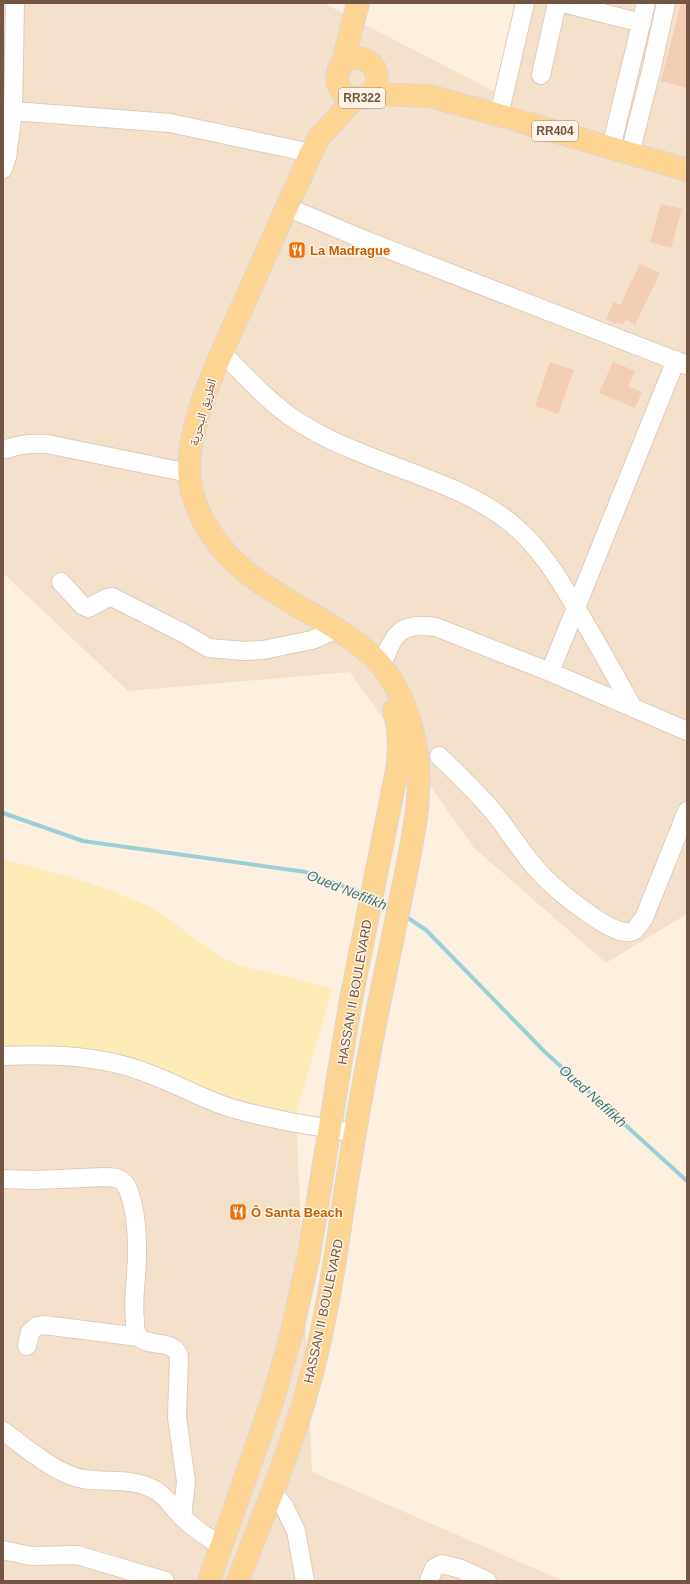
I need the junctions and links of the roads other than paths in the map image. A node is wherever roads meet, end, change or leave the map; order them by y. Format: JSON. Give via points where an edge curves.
{"nodes":[{"id":1,"x":15,"y":3,"type":"edge"},
{"id":2,"x":358,"y":3,"type":"edge"},
{"id":3,"x":525,"y":3,"type":"edge"},
{"id":4,"x":558,"y":3,"type":"edge"},
{"id":5,"x":562,"y":3,"type":"edge"},
{"id":6,"x":646,"y":3,"type":"edge"},
{"id":7,"x":666,"y":3,"type":"edge"},
{"id":8,"x":642,"y":22,"type":"junction"},
{"id":9,"x":374,"y":67,"type":"junction"},
{"id":10,"x":340,"y":72,"type":"junction"},
{"id":11,"x":541,"y":75,"type":"dead end"},
{"id":12,"x":422,"y":95,"type":"junction"},
{"id":13,"x":362,"y":96,"type":"junction"},
{"id":14,"x":8,"y":111,"type":"edge"},
{"id":15,"x":499,"y":115,"type":"junction"},
{"id":16,"x":315,"y":146,"type":"junction"},
{"id":17,"x":620,"y":150,"type":"junction"},
{"id":18,"x":687,"y":168,"type":"edge"},
{"id":19,"x":3,"y":169,"type":"edge"},
{"id":20,"x":287,"y":207,"type":"junction"},
{"id":21,"x":221,"y":352,"type":"junction"},
{"id":22,"x":682,"y":362,"type":"edge"},
{"id":23,"x":6,"y":449,"type":"dead end"},
{"id":24,"x":189,"y":473,"type":"junction"},
{"id":25,"x":61,"y":582,"type":"dead end"},
{"id":26,"x":576,"y":607,"type":"junction"},
{"id":27,"x":337,"y":629,"type":"junction"},
{"id":28,"x":382,"y":665,"type":"junction"},
{"id":29,"x":550,"y":672,"type":"junction"},
{"id":30,"x":632,"y":708,"type":"junction"},
{"id":31,"x":687,"y":731,"type":"edge"},
{"id":32,"x":439,"y":756,"type":"dead end"},
{"id":33,"x":687,"y":811,"type":"edge"},
{"id":34,"x":3,"y":1056,"type":"edge"},
{"id":35,"x":330,"y":1129,"type":"junction"},
{"id":36,"x":356,"y":1133,"type":"junction"},
{"id":37,"x":3,"y":1178,"type":"edge"},
{"id":38,"x":139,"y":1338,"type":"junction"},
{"id":39,"x":27,"y":1346,"type":"dead end"},
{"id":40,"x":3,"y":1431,"type":"edge"},
{"id":41,"x":272,"y":1491,"type":"junction"},
{"id":42,"x":182,"y":1517,"type":"junction"},
{"id":43,"x":222,"y":1546,"type":"junction"},
{"id":44,"x":3,"y":1550,"type":"edge"},
{"id":45,"x":165,"y":1581,"type":"edge"},
{"id":46,"x":209,"y":1581,"type":"edge"},
{"id":47,"x":238,"y":1581,"type":"edge"},
{"id":48,"x":305,"y":1581,"type":"edge"},
{"id":49,"x":429,"y":1581,"type":"edge"},
{"id":50,"x":487,"y":1581,"type":"edge"}],
"edges":[{"from":1,"to":14,"type":"street"},
{"from":2,"to":9,"type":"main road","number":"RR322","via":[[364,48]]},
{"from":2,"to":10,"type":"main road","number":"RR322"},
{"from":3,"to":15,"type":"street"},
{"from":4,"to":11,"type":"street"},
{"from":5,"to":8,"type":"street"},
{"from":6,"to":8,"type":"street"},
{"from":7,"to":17,"type":"street","via":[[651,71]]},
{"from":8,"to":17,"type":"street"},
{"from":9,"to":10,"type":"main road","via":[[359,58],[353,59]]},
{"from":9,"to":12,"type":"main road","number":"RR404"},
{"from":9,"to":13,"type":"main road","number":"RR322","via":[[377,84]]},
{"from":10,"to":13,"type":"main road","number":"RR322","via":[[340,88],[346,95]]},
{"from":10,"to":16,"type":"main road","number":"RR322"},
{"from":12,"to":13,"type":"main road","number":"RR404"},
{"from":12,"to":15,"type":"main road","number":"RR404"},
{"from":13,"to":16,"type":"main road","number":"RR322"},
{"from":14,"to":16,"type":"street","via":[[170,123]]},
{"from":14,"to":19,"type":"street","via":[[7,157]]},
{"from":15,"to":17,"type":"main road","number":"RR404"},
{"from":16,"to":20,"type":"main road","name":"الطريق البحرية","number":"RR322"},
{"from":17,"to":18,"type":"main road","number":"RR404"},
{"from":20,"to":21,"type":"main road","name":"الطريق البحرية","number":"RR322"},
{"from":20,"to":22,"type":"street","via":[[367,241]]},
{"from":21,"to":24,"type":"main road","name":"الطريق البحرية","number":"RR322","via":[[207,386],[196,424]]},
{"from":21,"to":26,"type":"street","via":[[278,408],[305,426],[354,451],[455,491],[505,519],[536,547]]},
{"from":22,"to":26,"type":"street"},
{"from":23,"to":24,"type":"street","via":[[28,443],[47,444]]},
{"from":24,"to":27,"type":"main road","name":"الطريق البحرية","number":"RR322","via":[[199,511],[217,544],[230,559],[288,600]]},
{"from":25,"to":27,"type":"street","via":[[82,605],[88,608],[112,597],[210,648],[263,650],[312,640]]},
{"from":26,"to":29,"type":"street"},
{"from":26,"to":30,"type":"street"},
{"from":27,"to":28,"type":"main road","name":"الطريق البحرية","number":"RR322","via":[[364,647]]},
{"from":28,"to":29,"type":"street","via":[[398,634],[409,626],[421,625],[436,627]]},
{"from":28,"to":35,"type":"main road","name":"HASSAN II BOULEVARD","via":[[398,726],[400,750],[351,999]]},
{"from":28,"to":36,"type":"main road","name":"HASSAN II BOULEVARD","number":"RR322","via":[[397,689],[407,713],[419,761],[419,780],[409,856]]},
{"from":29,"to":30,"type":"street"},
{"from":30,"to":31,"type":"street"},
{"from":32,"to":33,"type":"street","via":[[492,811],[544,877],[593,916],[625,932],[635,930],[644,918]]},
{"from":34,"to":35,"type":"street","via":[[85,1057],[107,1061],[147,1073],[229,1107],[274,1119]]},
{"from":35,"to":36,"type":"street"},
{"from":35,"to":43,"type":"main road","name":"HASSAN II BOULEVARD","via":[[292,1330],[274,1396]]},
{"from":36,"to":41,"type":"main road","name":"HASSAN II BOULEVARD","number":"RR322","via":[[316,1355],[303,1407]]},
{"from":37,"to":38,"type":"street","via":[[36,1180],[104,1177],[121,1180],[126,1184],[137,1231],[134,1306],[136,1333]]},
{"from":38,"to":39,"type":"street","via":[[44,1325],[37,1326],[30,1332]]},
{"from":38,"to":42,"type":"street","via":[[172,1347],[178,1352],[177,1417],[186,1482]]},
{"from":40,"to":42,"type":"street","via":[[68,1474],[82,1479],[137,1482],[154,1490],[170,1502]]},
{"from":41,"to":47,"type":"main road","name":"HASSAN II BOULEVARD","number":"RR322"},
{"from":41,"to":48,"type":"street","via":[[284,1506],[296,1531]]},
{"from":42,"to":43,"type":"street","via":[[202,1534]]},
{"from":43,"to":46,"type":"main road","name":"HASSAN II BOULEVARD"},
{"from":44,"to":45,"type":"street","via":[[30,1556],[77,1555]]},
{"from":49,"to":50,"type":"street","via":[[434,1568],[448,1564]]}]}
